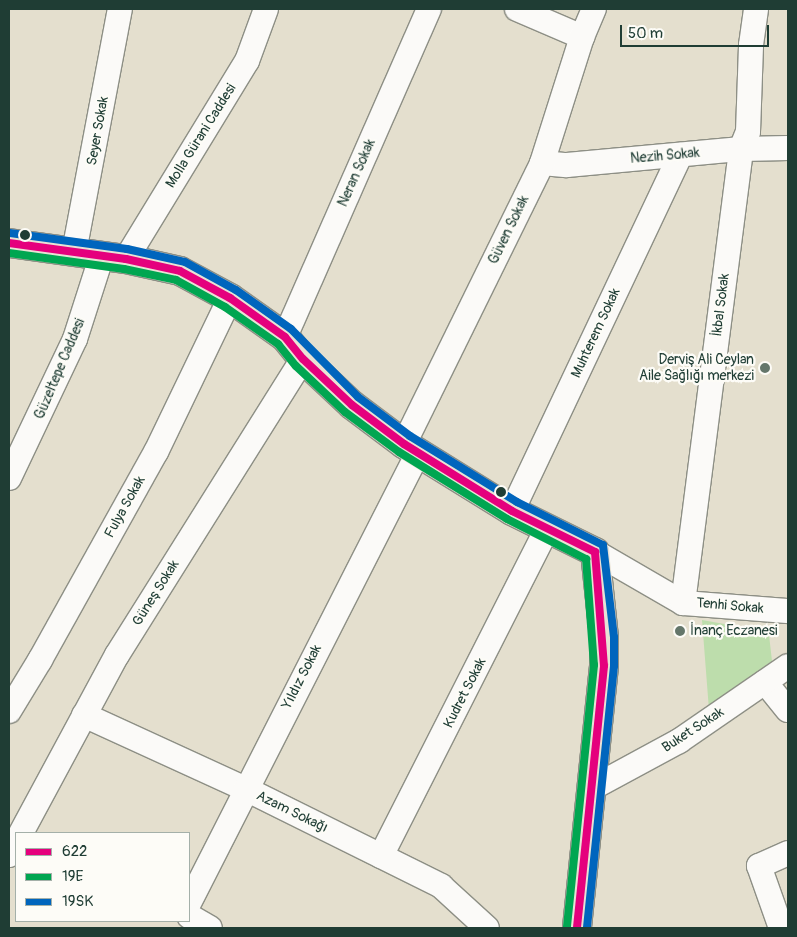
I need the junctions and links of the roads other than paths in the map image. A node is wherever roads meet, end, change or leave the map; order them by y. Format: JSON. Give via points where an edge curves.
{"nodes":[{"id":1,"x":120,"y":9,"type":"edge"},
{"id":2,"x":266,"y":9,"type":"edge"},
{"id":3,"x":429,"y":9,"type":"edge"},
{"id":4,"x":517,"y":9,"type":"edge"},
{"id":5,"x":594,"y":9,"type":"edge"},
{"id":6,"x":756,"y":9,"type":"edge"},
{"id":7,"x":582,"y":37,"type":"junction"},
{"id":8,"x":788,"y":148,"type":"edge"},
{"id":9,"x":741,"y":149,"type":"junction"},
{"id":10,"x":680,"y":155,"type":"junction"},
{"id":11,"x":542,"y":163,"type":"junction"},
{"id":12,"x":9,"y":242,"type":"edge"},
{"id":13,"x":74,"y":252,"type":"junction"},
{"id":14,"x":114,"y":257,"type":"junction"},
{"id":15,"x":230,"y":298,"type":"junction"},
{"id":16,"x":285,"y":337,"type":"junction"},
{"id":17,"x":303,"y":359,"type":"junction"},
{"id":18,"x":411,"y":448,"type":"junction"},
{"id":19,"x":9,"y":478,"type":"edge"},
{"id":20,"x":512,"y":511,"type":"junction"},
{"id":21,"x":547,"y":529,"type":"junction"},
{"id":22,"x":595,"y":552,"type":"junction"},
{"id":23,"x":683,"y":602,"type":"junction"},
{"id":24,"x":788,"y":611,"type":"edge"},
{"id":25,"x":788,"y":666,"type":"edge"},
{"id":26,"x":765,"y":682,"type":"junction"},
{"id":27,"x":788,"y":710,"type":"edge"},
{"id":28,"x":9,"y":711,"type":"edge"},
{"id":29,"x":84,"y":715,"type":"junction"},
{"id":30,"x":594,"y":787,"type":"junction"},
{"id":31,"x":246,"y":789,"type":"junction"},
{"id":32,"x":22,"y":832,"type":"edge"},
{"id":33,"x":15,"y":843,"type":"edge"},
{"id":34,"x":788,"y":853,"type":"edge"},
{"id":35,"x":9,"y":855,"type":"edge"},
{"id":36,"x":381,"y":856,"type":"junction"},
{"id":37,"x":190,"y":901,"type":"edge"},
{"id":38,"x":190,"y":917,"type":"edge"},
{"id":39,"x":572,"y":925,"type":"edge"},
{"id":40,"x":210,"y":928,"type":"edge"},
{"id":41,"x":487,"y":928,"type":"edge"},
{"id":42,"x":781,"y":928,"type":"edge"}],
"edges":[{"from":1,"to":13,"type":"street","name":"Seyer Sokak"},
{"from":2,"to":14,"type":"street","name":"Molla Gürani Caddesi","via":[[247,61]]},
{"from":3,"to":16,"type":"street","name":"Neran Sokak"},
{"from":4,"to":7,"type":"street"},
{"from":5,"to":7,"type":"street","name":"Güven Sokak"},
{"from":6,"to":9,"type":"street","name":"İkbal Sokak","via":[[751,45],[748,132]]},
{"from":7,"to":11,"type":"street","name":"Güven Sokak"},
{"from":8,"to":9,"type":"street","name":"Nezih Sokak"},
{"from":9,"to":10,"type":"street","name":"Nezih Sokak"},
{"from":9,"to":23,"type":"street","name":"İkbal Sokak"},
{"from":10,"to":11,"type":"street","name":"Nezih Sokak","via":[[567,165]]},
{"from":10,"to":20,"type":"street","name":"Muhterem Sokak"},
{"from":11,"to":18,"type":"street","name":"Güven Sokak"},
{"from":12,"to":13,"type":"main road"},
{"from":13,"to":14,"type":"main road"},
{"from":14,"to":15,"type":"main road","via":[[180,271]]},
{"from":14,"to":19,"type":"street","name":"Güzeltepe Caddesi"},
{"from":15,"to":16,"type":"main road"},
{"from":15,"to":28,"type":"street","name":"Fulya Sokak","via":[[156,452]]},
{"from":16,"to":17,"type":"main road"},
{"from":17,"to":18,"type":"main road","via":[[352,405]]},
{"from":17,"to":29,"type":"street","name":"Güneş Sokak","via":[[116,655]]},
{"from":18,"to":20,"type":"main road"},
{"from":18,"to":31,"type":"street","name":"Yıldız Sokak"},
{"from":20,"to":21,"type":"main road"},
{"from":21,"to":22,"type":"main road"},
{"from":21,"to":36,"type":"street","name":"Kudret Sokak"},
{"from":22,"to":23,"type":"street","name":"Tenhi Sokak"},
{"from":22,"to":30,"type":"main road","via":[[604,638]]},
{"from":23,"to":24,"type":"street","name":"Tenhi Sokak"},
{"from":25,"to":26,"type":"street","name":"Buket Sokak"},
{"from":26,"to":27,"type":"street"},
{"from":26,"to":30,"type":"street","name":"Buket Sokak","via":[[679,741]]},
{"from":29,"to":31,"type":"street","name":"Azam Sokağı"},
{"from":29,"to":32,"type":"street","name":"Güneş Sokak"},
{"from":30,"to":39,"type":"main road"},
{"from":31,"to":36,"type":"street","name":"Azam Sokağı"},
{"from":31,"to":37,"type":"street","name":"Yıldız Sokak"},
{"from":33,"to":35,"type":"street"},
{"from":34,"to":42,"type":"street","via":[[759,866]]},
{"from":36,"to":41,"type":"street","name":"Azam Sokağı","via":[[441,886]]},
{"from":38,"to":40,"type":"street"}]}
